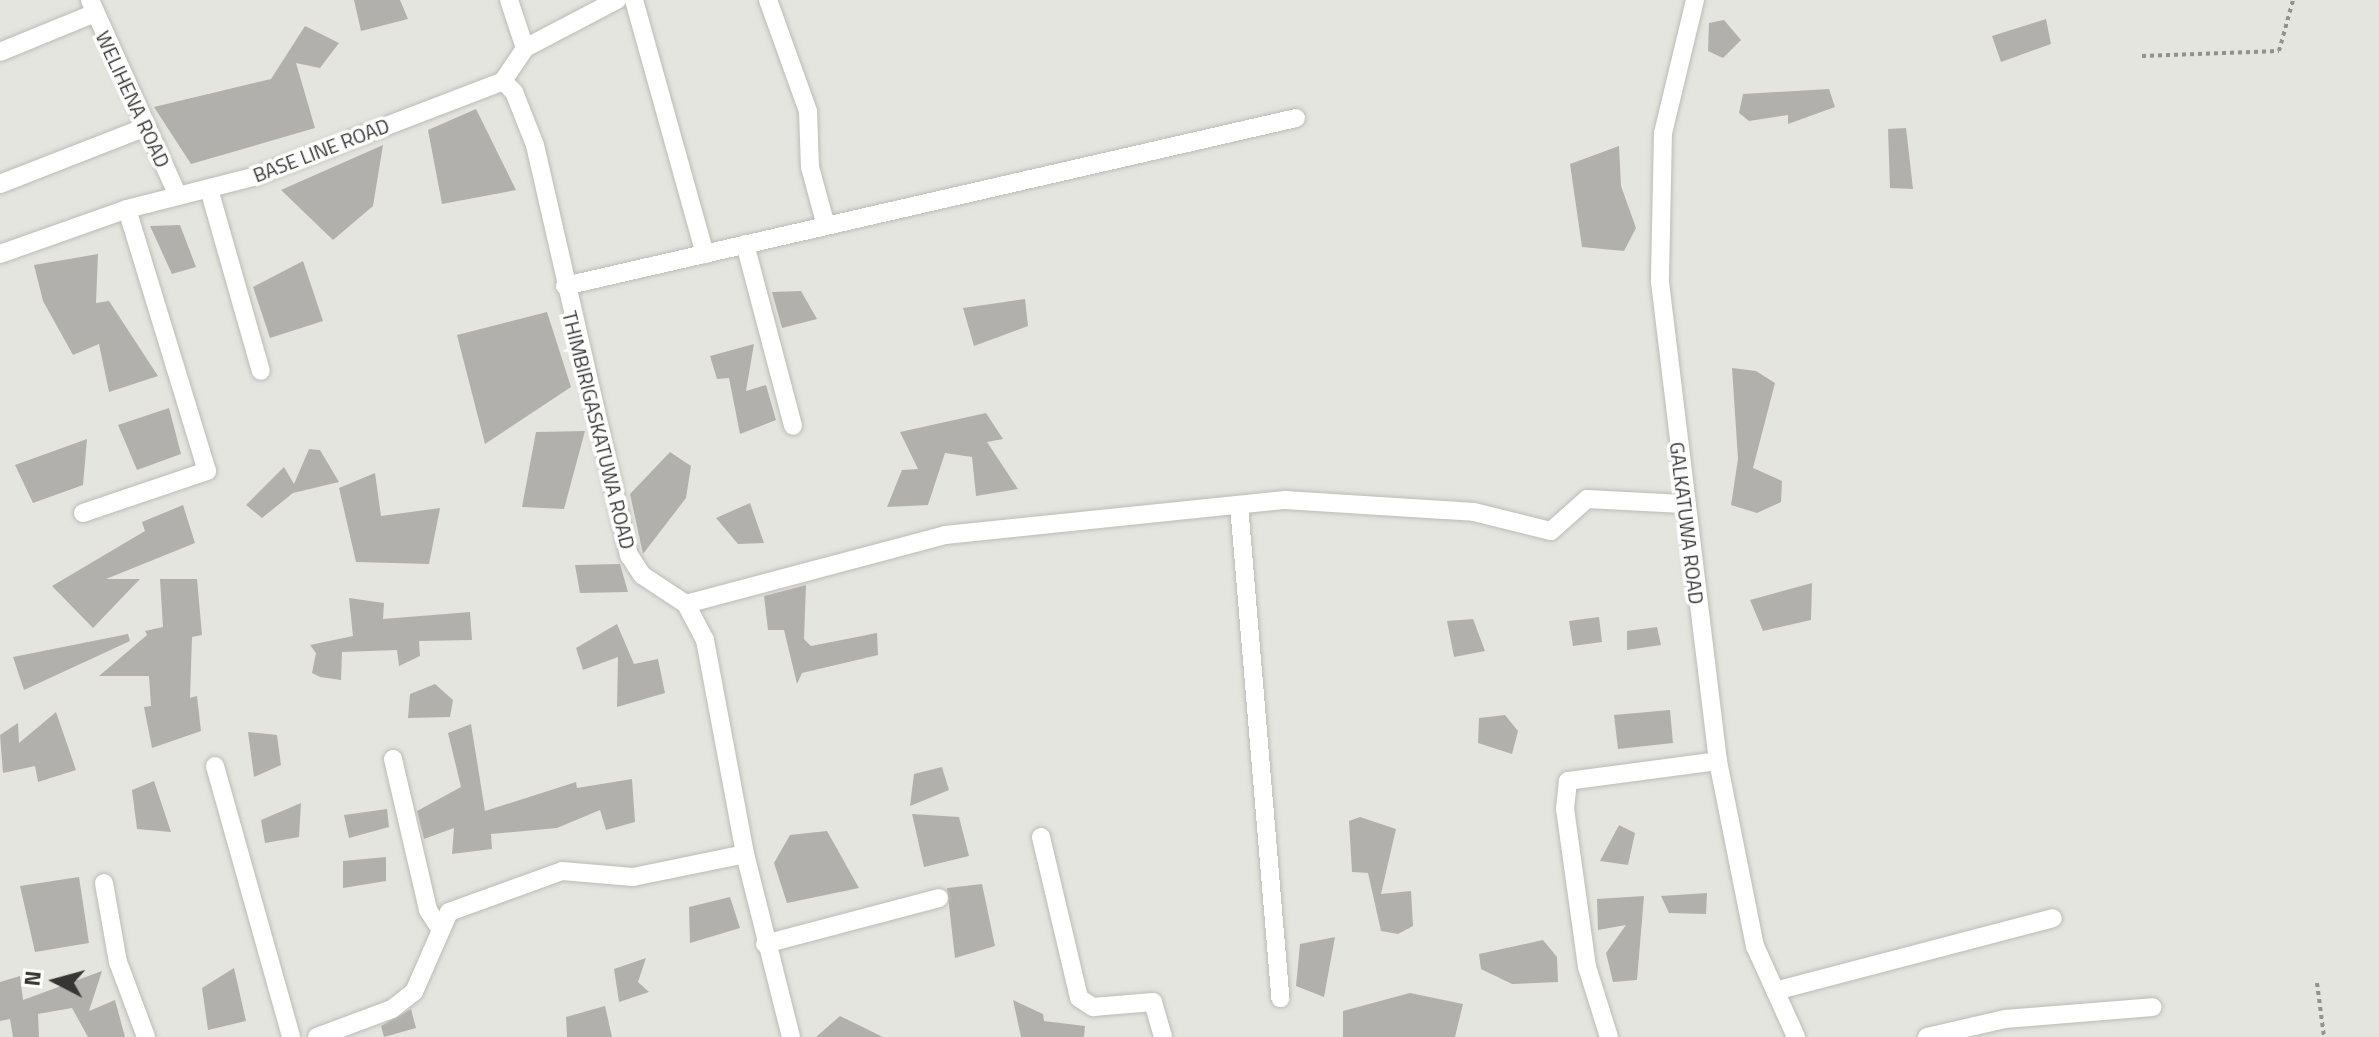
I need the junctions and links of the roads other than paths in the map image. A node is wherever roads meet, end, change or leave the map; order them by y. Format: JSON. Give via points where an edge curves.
{"nodes":[{"id":1,"x":509,"y":0,"type":"edge"},
{"id":2,"x":617,"y":0,"type":"edge"},
{"id":3,"x":634,"y":0,"type":"edge"},
{"id":4,"x":768,"y":0,"type":"edge"},
{"id":5,"x":1695,"y":0,"type":"edge"},
{"id":6,"x":93,"y":7,"type":"edge"},
{"id":7,"x":525,"y":48,"type":"junction"},
{"id":8,"x":0,"y":52,"type":"edge"},
{"id":9,"x":503,"y":81,"type":"junction"},
{"id":10,"x":1296,"y":118,"type":"dead end"},
{"id":11,"x":146,"y":127,"type":"junction"},
{"id":12,"x":0,"y":184,"type":"edge"},
{"id":13,"x":209,"y":189,"type":"junction"},
{"id":14,"x":178,"y":196,"type":"junction"},
{"id":15,"x":127,"y":209,"type":"junction"},
{"id":16,"x":826,"y":226,"type":"junction"},
{"id":17,"x":745,"y":244,"type":"junction"},
{"id":18,"x":0,"y":254,"type":"edge"},
{"id":19,"x":705,"y":254,"type":"junction"},
{"id":20,"x":565,"y":286,"type":"junction"},
{"id":21,"x":261,"y":371,"type":"dead end"},
{"id":22,"x":793,"y":426,"type":"dead end"},
{"id":23,"x":1683,"y":504,"type":"junction"},
{"id":24,"x":1239,"y":505,"type":"junction"},
{"id":25,"x":83,"y":513,"type":"dead end"},
{"id":26,"x":686,"y":604,"type":"junction"},
{"id":27,"x":393,"y":759,"type":"dead end"},
{"id":28,"x":1718,"y":761,"type":"junction"},
{"id":29,"x":215,"y":766,"type":"dead end"},
{"id":30,"x":1041,"y":837,"type":"dead end"},
{"id":31,"x":745,"y":854,"type":"junction"},
{"id":32,"x":104,"y":883,"type":"dead end"},
{"id":33,"x":939,"y":898,"type":"dead end"},
{"id":34,"x":2053,"y":918,"type":"dead end"},
{"id":35,"x":439,"y":927,"type":"junction"},
{"id":36,"x":765,"y":944,"type":"junction"},
{"id":37,"x":1775,"y":991,"type":"junction"},
{"id":38,"x":1280,"y":998,"type":"dead end"},
{"id":39,"x":2153,"y":1007,"type":"dead end"},
{"id":40,"x":146,"y":1037,"type":"edge"},
{"id":41,"x":291,"y":1037,"type":"edge"},
{"id":42,"x":317,"y":1037,"type":"edge"},
{"id":43,"x":791,"y":1037,"type":"edge"},
{"id":44,"x":1163,"y":1037,"type":"edge"},
{"id":45,"x":1609,"y":1037,"type":"edge"},
{"id":46,"x":1796,"y":1037,"type":"edge"},
{"id":47,"x":1927,"y":1037,"type":"edge"}],
"edges":[{"from":1,"to":7,"type":"street"},
{"from":2,"to":7,"type":"street"},
{"from":3,"to":19,"type":"street"},
{"from":4,"to":16,"type":"street","via":[[808,111],[810,167]]},
{"from":5,"to":23,"type":"street","name":"GALKATUWA ROAD","via":[[1663,133],[1658,207]]},
{"from":6,"to":8,"type":"street"},
{"from":6,"to":11,"type":"street","name":"WELIHENA ROAD"},
{"from":7,"to":9,"type":"street"},
{"from":9,"to":13,"type":"street","name":"BASE LINE ROAD"},
{"from":9,"to":20,"type":"street","name":"THIMBIRIGASKATUWA ROAD","via":[[514,92],[535,145]]},
{"from":10,"to":16,"type":"street"},
{"from":11,"to":12,"type":"street"},
{"from":11,"to":14,"type":"street","name":"WELIHENA ROAD"},
{"from":13,"to":14,"type":"street","name":"BASE LINE ROAD"},
{"from":13,"to":21,"type":"street"},
{"from":14,"to":15,"type":"street","name":"BASE LINE ROAD"},
{"from":15,"to":18,"type":"street","name":"BASE LINE ROAD"},
{"from":15,"to":25,"type":"street","via":[[207,471]]},
{"from":16,"to":17,"type":"street"},
{"from":17,"to":19,"type":"street"},
{"from":17,"to":22,"type":"street"},
{"from":19,"to":20,"type":"street"},
{"from":20,"to":26,"type":"street","name":"THIMBIRIGASKATUWA ROAD","via":[[629,555],[642,575]]},
{"from":23,"to":24,"type":"street","via":[[1587,499],[1551,531],[1474,512],[1285,500]]},
{"from":23,"to":28,"type":"street","name":"GALKATUWA ROAD"},
{"from":24,"to":26,"type":"street","via":[[945,535]]},
{"from":24,"to":38,"type":"street"},
{"from":26,"to":31,"type":"street","name":"THIMBIRIGASKATUWA ROAD","via":[[705,640]]},
{"from":27,"to":35,"type":"street","via":[[428,910]]},
{"from":28,"to":37,"type":"street","name":"GALKATUWA ROAD","via":[[1755,946]]},
{"from":28,"to":45,"type":"street","via":[[1568,781],[1565,809],[1587,967]]},
{"from":29,"to":41,"type":"street"},
{"from":30,"to":44,"type":"street","via":[[1079,998],[1093,1007],[1153,1002]]},
{"from":31,"to":35,"type":"street","via":[[633,877],[562,871],[449,912]]},
{"from":31,"to":36,"type":"street","name":"THIMBIRIGASKATUWA ROAD"},
{"from":32,"to":40,"type":"street","via":[[118,962]]},
{"from":33,"to":36,"type":"street"},
{"from":34,"to":37,"type":"street"},
{"from":35,"to":42,"type":"street","via":[[414,992],[392,1009]]},
{"from":36,"to":43,"type":"street","name":"THIMBIRIGASKATUWA ROAD"},
{"from":37,"to":46,"type":"street","name":"GALKATUWA ROAD"},
{"from":39,"to":47,"type":"street","via":[[2005,1019]]}]}
